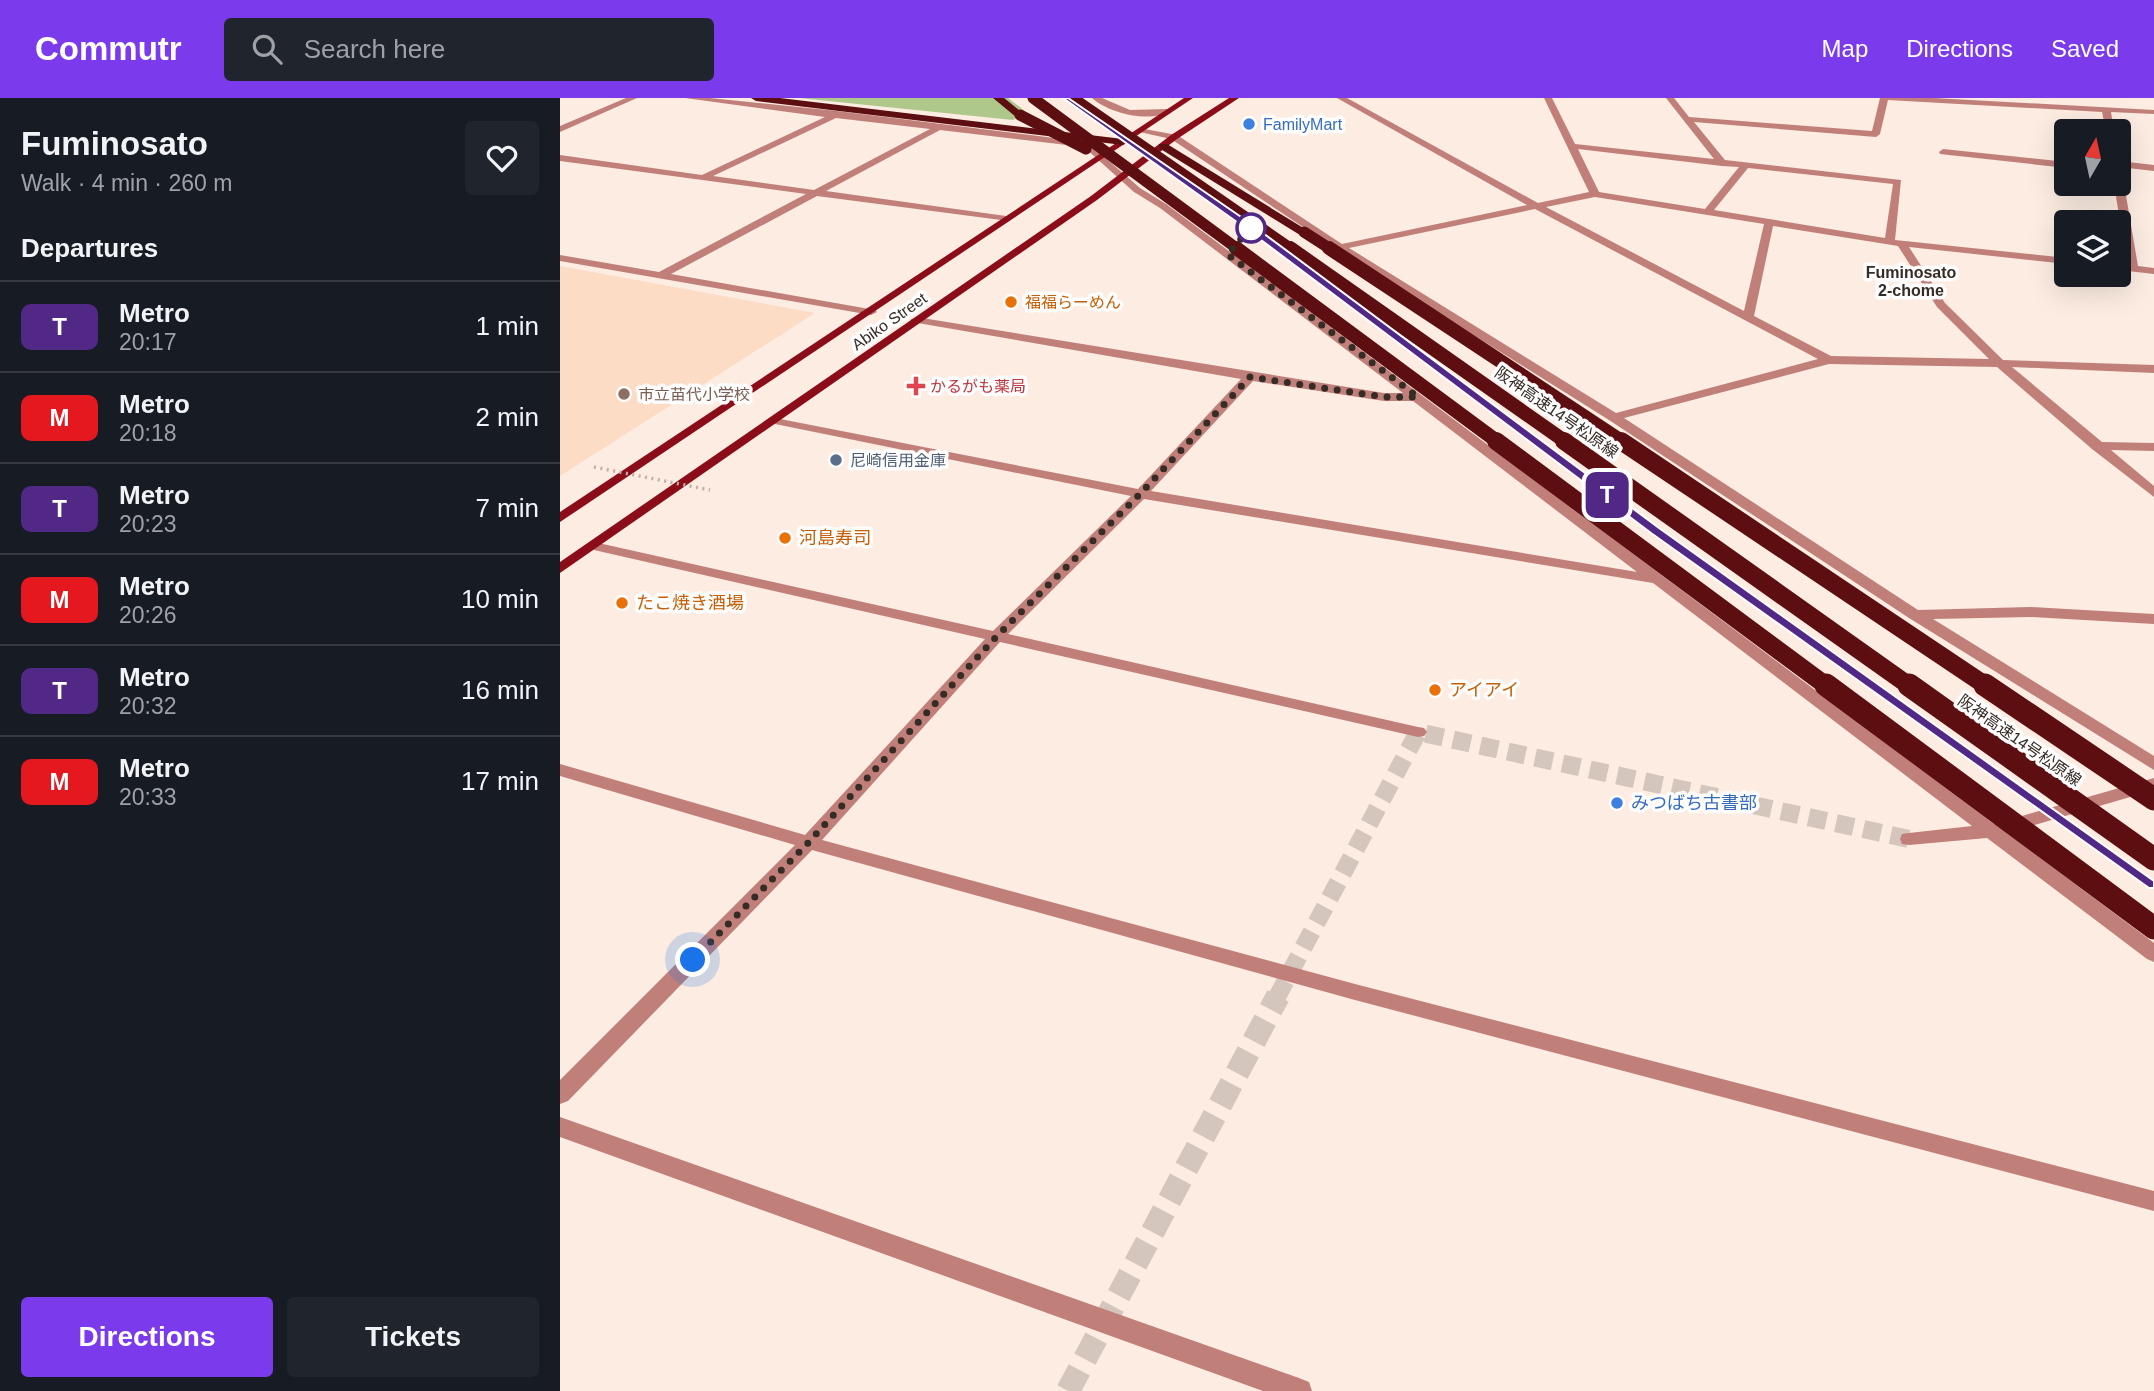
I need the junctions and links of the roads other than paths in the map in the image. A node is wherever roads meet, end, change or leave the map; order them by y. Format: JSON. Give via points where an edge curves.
{"nodes":[{"id":1,"x":633,"y":98,"type":"edge"},
{"id":2,"x":690,"y":98,"type":"edge"},
{"id":3,"x":756,"y":98,"type":"edge"},
{"id":4,"x":998,"y":98,"type":"edge"},
{"id":5,"x":1033,"y":98,"type":"edge"},
{"id":6,"x":1073,"y":98,"type":"edge"},
{"id":7,"x":1097,"y":98,"type":"edge"},
{"id":8,"x":1189,"y":98,"type":"edge"},
{"id":9,"x":1235,"y":98,"type":"edge"},
{"id":10,"x":1341,"y":98,"type":"edge"},
{"id":11,"x":1548,"y":98,"type":"edge"},
{"id":12,"x":1670,"y":98,"type":"edge"},
{"id":13,"x":1885,"y":98,"type":"edge"},
{"id":14,"x":2051,"y":102,"type":"edge"},
{"id":15,"x":2106,"y":109,"type":"junction"},
{"id":16,"x":1168,"y":111,"type":"junction"},
{"id":17,"x":2154,"y":112,"type":"edge"},
{"id":18,"x":837,"y":114,"type":"junction"},
{"id":19,"x":1686,"y":119,"type":"junction"},
{"id":20,"x":2108,"y":119,"type":"edge"},
{"id":21,"x":942,"y":126,"type":"junction"},
{"id":22,"x":560,"y":129,"type":"edge"},
{"id":23,"x":1139,"y":131,"type":"junction"},
{"id":24,"x":1174,"y":137,"type":"junction"},
{"id":25,"x":1123,"y":142,"type":"junction"},
{"id":26,"x":1163,"y":146,"type":"junction"},
{"id":27,"x":1570,"y":146,"type":"junction"},
{"id":28,"x":1943,"y":152,"type":"dead end"},
{"id":29,"x":560,"y":158,"type":"edge"},
{"id":30,"x":1101,"y":159,"type":"junction"},
{"id":31,"x":1722,"y":163,"type":"junction"},
{"id":32,"x":2054,"y":164,"type":"edge"},
{"id":33,"x":2132,"y":165,"type":"edge"},
{"id":34,"x":1745,"y":166,"type":"junction"},
{"id":35,"x":2154,"y":168,"type":"edge"},
{"id":36,"x":704,"y":177,"type":"junction"},
{"id":37,"x":1123,"y":177,"type":"junction"},
{"id":38,"x":1144,"y":178,"type":"junction"},
{"id":39,"x":816,"y":193,"type":"junction"},
{"id":40,"x":1595,"y":194,"type":"junction"},
{"id":41,"x":2121,"y":196,"type":"edge"},
{"id":42,"x":1538,"y":207,"type":"junction"},
{"id":43,"x":1707,"y":212,"type":"junction"},
{"id":44,"x":1006,"y":219,"type":"junction"},
{"id":45,"x":1769,"y":222,"type":"junction"},
{"id":46,"x":1896,"y":243,"type":"junction"},
{"id":47,"x":1340,"y":247,"type":"junction"},
{"id":48,"x":560,"y":258,"type":"edge"},
{"id":49,"x":2054,"y":260,"type":"edge"},
{"id":50,"x":2133,"y":268,"type":"joint"},
{"id":51,"x":2154,"y":271,"type":"edge"},
{"id":52,"x":659,"y":276,"type":"junction"},
{"id":53,"x":870,"y":312,"type":"junction"},
{"id":54,"x":1748,"y":317,"type":"junction"},
{"id":55,"x":916,"y":320,"type":"junction"},
{"id":56,"x":1829,"y":360,"type":"junction"},
{"id":57,"x":2000,"y":363,"type":"junction"},
{"id":58,"x":2154,"y":369,"type":"edge"},
{"id":59,"x":1250,"y":377,"type":"junction"},
{"id":60,"x":1418,"y":397,"type":"junction"},
{"id":61,"x":1614,"y":417,"type":"junction"},
{"id":62,"x":775,"y":420,"type":"junction"},
{"id":63,"x":2097,"y":446,"type":"junction"},
{"id":64,"x":2154,"y":447,"type":"edge"},
{"id":65,"x":2154,"y":493,"type":"edge"},
{"id":66,"x":1140,"y":494,"type":"junction"},
{"id":67,"x":560,"y":518,"type":"edge"},
{"id":68,"x":594,"y":546,"type":"junction"},
{"id":69,"x":560,"y":569,"type":"edge"},
{"id":70,"x":1657,"y":579,"type":"junction"},
{"id":71,"x":1915,"y":615,"type":"junction"},
{"id":72,"x":2154,"y":619,"type":"edge"},
{"id":73,"x":995,"y":638,"type":"junction"},
{"id":74,"x":1418,"y":732,"type":"dead end"},
{"id":75,"x":2154,"y":764,"type":"edge"},
{"id":76,"x":560,"y":770,"type":"edge"},
{"id":77,"x":2154,"y":784,"type":"edge"},
{"id":78,"x":2154,"y":799,"type":"edge"},
{"id":79,"x":1992,"y":831,"type":"junction"},
{"id":80,"x":1909,"y":839,"type":"tunnel mouth"},
{"id":81,"x":807,"y":844,"type":"junction"},
{"id":82,"x":2154,"y":859,"type":"edge"},
{"id":83,"x":2154,"y":928,"type":"edge"},
{"id":84,"x":2154,"y":954,"type":"edge"},
{"id":85,"x":560,"y":1095,"type":"edge"},
{"id":86,"x":560,"y":1127,"type":"edge"},
{"id":87,"x":2154,"y":1201,"type":"edge"},
{"id":88,"x":1299,"y":1391,"type":"edge"}],
"edges":[{"from":1,"to":22,"type":"street"},
{"from":2,"to":18,"type":"street"},
{"from":3,"to":25,"type":"highway"},
{"from":4,"to":38,"type":"highway","bridge":true,"via":[[1020,115]]},
{"from":5,"to":38,"type":"highway","bridge":true},
{"from":6,"to":82,"type":"highway","name":"阪神高速14号松原線","bridge":true},
{"from":7,"to":16,"type":"street","via":[[1120,112]]},
{"from":8,"to":16,"type":"main road","name":"Abiko Street"},
{"from":9,"to":24,"type":"main road","name":"Abiko Street"},
{"from":10,"to":42,"type":"street"},
{"from":11,"to":27,"type":"street"},
{"from":12,"to":19,"type":"street"},
{"from":13,"to":14,"type":"street"},
{"from":13,"to":19,"type":"street","via":[[1876,134]]},
{"from":14,"to":15,"type":"street"},
{"from":15,"to":17,"type":"street"},
{"from":15,"to":20,"type":"street"},
{"from":16,"to":23,"type":"main road","name":"Abiko Street"},
{"from":18,"to":21,"type":"street"},
{"from":18,"to":36,"type":"street"},
{"from":19,"to":31,"type":"street"},
{"from":21,"to":30,"type":"street","via":[[1087,145]]},
{"from":21,"to":39,"type":"street"},
{"from":23,"to":24,"type":"street"},
{"from":23,"to":25,"type":"main road","name":"Abiko Street"},
{"from":24,"to":26,"type":"main road","name":"Abiko Street"},
{"from":24,"to":47,"type":"street"},
{"from":25,"to":30,"type":"main road","name":"Abiko Street"},
{"from":26,"to":37,"type":"main road","name":"Abiko Street"},
{"from":26,"to":78,"type":"highway","bridge":true,"via":[[1304,232],[1729,512]]},
{"from":27,"to":31,"type":"street"},
{"from":27,"to":40,"type":"street"},
{"from":28,"to":32,"type":"street"},
{"from":29,"to":36,"type":"street"},
{"from":30,"to":37,"type":"street"},
{"from":30,"to":44,"type":"main road","name":"Abiko Street"},
{"from":31,"to":34,"type":"street"},
{"from":33,"to":35,"type":"street"},
{"from":34,"to":43,"type":"street"},
{"from":34,"to":46,"type":"street","via":[[1898,182]]},
{"from":36,"to":39,"type":"street"},
{"from":37,"to":55,"type":"main road","name":"Abiko Street"},
{"from":37,"to":60,"type":"street"},
{"from":38,"to":83,"type":"highway","bridge":true},
{"from":39,"to":44,"type":"street"},
{"from":39,"to":52,"type":"street"},
{"from":40,"to":42,"type":"street"},
{"from":40,"to":43,"type":"street"},
{"from":41,"to":50,"type":"street"},
{"from":42,"to":47,"type":"street"},
{"from":42,"to":54,"type":"street"},
{"from":43,"to":45,"type":"street"},
{"from":44,"to":53,"type":"main road","name":"Abiko Street"},
{"from":45,"to":46,"type":"street"},
{"from":45,"to":54,"type":"street"},
{"from":46,"to":49,"type":"street"},
{"from":46,"to":57,"type":"street","via":[[1941,305]]},
{"from":47,"to":61,"type":"street"},
{"from":48,"to":52,"type":"street"},
{"from":50,"to":51,"type":"street"},
{"from":52,"to":53,"type":"street"},
{"from":53,"to":67,"type":"main road","name":"Abiko Street"},
{"from":54,"to":56,"type":"street"},
{"from":55,"to":59,"type":"street"},
{"from":55,"to":62,"type":"main road","name":"Abiko Street"},
{"from":56,"to":57,"type":"street"},
{"from":56,"to":61,"type":"street"},
{"from":57,"to":58,"type":"street"},
{"from":57,"to":63,"type":"street"},
{"from":59,"to":60,"type":"street","via":[[1384,397]]},
{"from":59,"to":66,"type":"street"},
{"from":60,"to":70,"type":"street"},
{"from":61,"to":71,"type":"street"},
{"from":62,"to":66,"type":"street"},
{"from":62,"to":68,"type":"main road","name":"Abiko Street"},
{"from":63,"to":64,"type":"street"},
{"from":63,"to":65,"type":"street"},
{"from":66,"to":70,"type":"street"},
{"from":66,"to":73,"type":"street"},
{"from":68,"to":69,"type":"main road","name":"Abiko Street"},
{"from":68,"to":73,"type":"street"},
{"from":70,"to":79,"type":"street"},
{"from":71,"to":72,"type":"street","via":[[2030,612]]},
{"from":71,"to":75,"type":"street"},
{"from":73,"to":74,"type":"street"},
{"from":73,"to":81,"type":"street"},
{"from":76,"to":81,"type":"street"},
{"from":77,"to":79,"type":"street"},
{"from":79,"to":80,"type":"street"},
{"from":79,"to":84,"type":"street"},
{"from":81,"to":85,"type":"street"},
{"from":81,"to":87,"type":"street"},
{"from":86,"to":88,"type":"street"}]}
